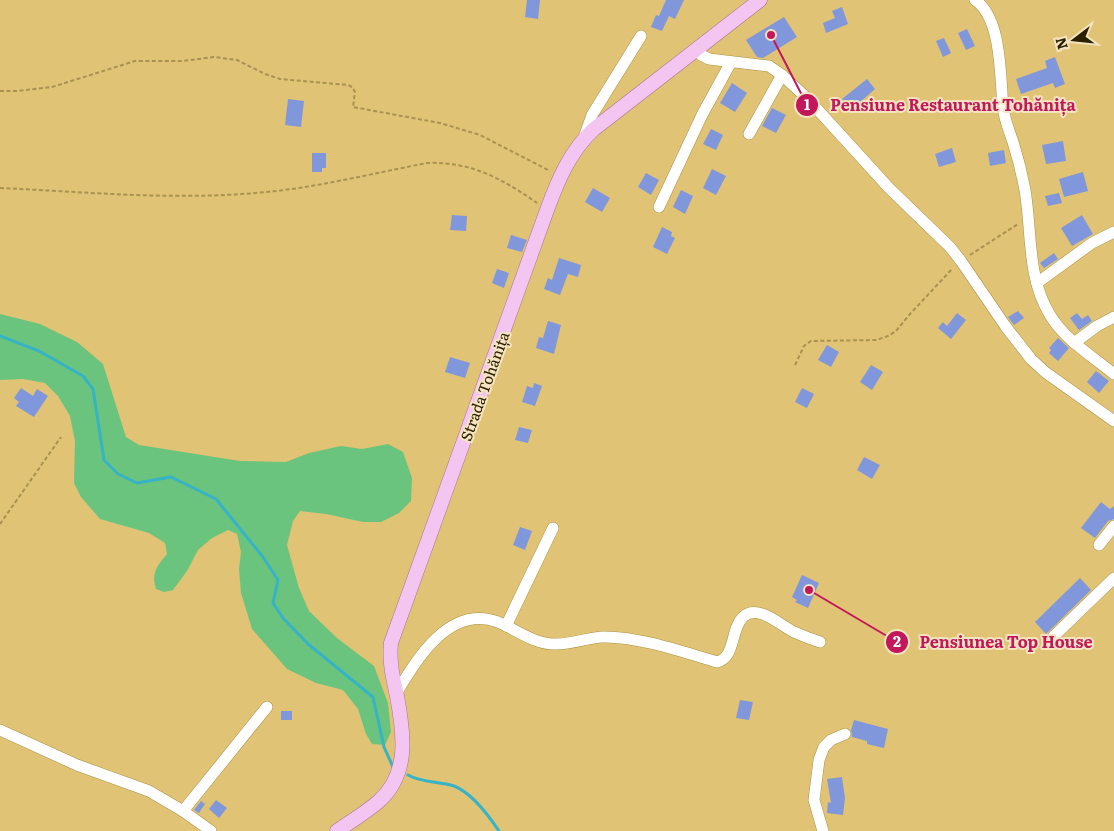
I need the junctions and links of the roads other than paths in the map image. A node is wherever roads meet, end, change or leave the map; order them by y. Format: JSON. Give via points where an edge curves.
{"nodes":[{"id":1,"x":760,"y":0,"type":"edge"},
{"id":2,"x":975,"y":0,"type":"edge"},
{"id":3,"x":642,"y":36,"type":"dead end"},
{"id":4,"x":697,"y":49,"type":"junction"},
{"id":5,"x":731,"y":62,"type":"junction"},
{"id":6,"x":782,"y":75,"type":"junction"},
{"id":7,"x":748,"y":134,"type":"dead end"},
{"id":8,"x":583,"y":140,"type":"junction"},
{"id":9,"x":659,"y":207,"type":"dead end"},
{"id":10,"x":1114,"y":232,"type":"edge"},
{"id":11,"x":1037,"y":283,"type":"junction"},
{"id":12,"x":1114,"y":317,"type":"edge"},
{"id":13,"x":1074,"y":343,"type":"junction"},
{"id":14,"x":1114,"y":374,"type":"edge"},
{"id":15,"x":1114,"y":421,"type":"edge"},
{"id":16,"x":1114,"y":526,"type":"edge"},
{"id":17,"x":554,"y":528,"type":"dead end"},
{"id":18,"x":1100,"y":545,"type":"dead end"},
{"id":19,"x":1114,"y":578,"type":"edge"},
{"id":20,"x":506,"y":626,"type":"junction"},
{"id":21,"x":1052,"y":637,"type":"dead end"},
{"id":22,"x":820,"y":642,"type":"dead end"},
{"id":23,"x":396,"y":694,"type":"junction"},
{"id":24,"x":267,"y":707,"type":"dead end"},
{"id":25,"x":0,"y":730,"type":"edge"},
{"id":26,"x":845,"y":734,"type":"dead end"},
{"id":27,"x":183,"y":811,"type":"junction"},
{"id":28,"x":211,"y":831,"type":"edge"},
{"id":29,"x":337,"y":831,"type":"edge"},
{"id":30,"x":822,"y":831,"type":"edge"}],
"edges":[{"from":1,"to":4,"type":"main road","name":"Strada Tohănița"},
{"from":2,"to":11,"type":"street","via":[[983,5],[992,25],[1002,73],[1006,123],[1025,191]]},
{"from":3,"to":8,"type":"street","via":[[592,115]]},
{"from":4,"to":5,"type":"street","via":[[704,58]]},
{"from":4,"to":8,"type":"main road","name":"Strada Tohănița"},
{"from":5,"to":6,"type":"street","via":[[769,66]]},
{"from":5,"to":9,"type":"street"},
{"from":6,"to":7,"type":"street"},
{"from":6,"to":15,"type":"street","via":[[950,247],[1031,359]]},
{"from":8,"to":23,"type":"main road","name":"Strada Tohănița","via":[[561,176],[547,210],[395,628],[390,656]]},
{"from":10,"to":11,"type":"street"},
{"from":11,"to":13,"type":"street","via":[[1050,316]]},
{"from":12,"to":13,"type":"street"},
{"from":13,"to":14,"type":"street"},
{"from":16,"to":18,"type":"street"},
{"from":17,"to":20,"type":"street"},
{"from":19,"to":21,"type":"street"},
{"from":20,"to":22,"type":"street","via":[[542,642],[554,644],[602,637],[624,638],[717,662],[727,656],[737,624],[749,612],[763,614]]},
{"from":20,"to":23,"type":"street","via":[[496,621],[476,619],[450,628],[414,663]]},
{"from":23,"to":29,"type":"main road","name":"Strada Tohănița","via":[[403,748],[399,772],[378,802]]},
{"from":24,"to":27,"type":"street"},
{"from":25,"to":27,"type":"street","via":[[76,764],[149,791]]},
{"from":26,"to":30,"type":"street","via":[[831,740],[819,760],[814,800]]},
{"from":27,"to":28,"type":"street"}]}
